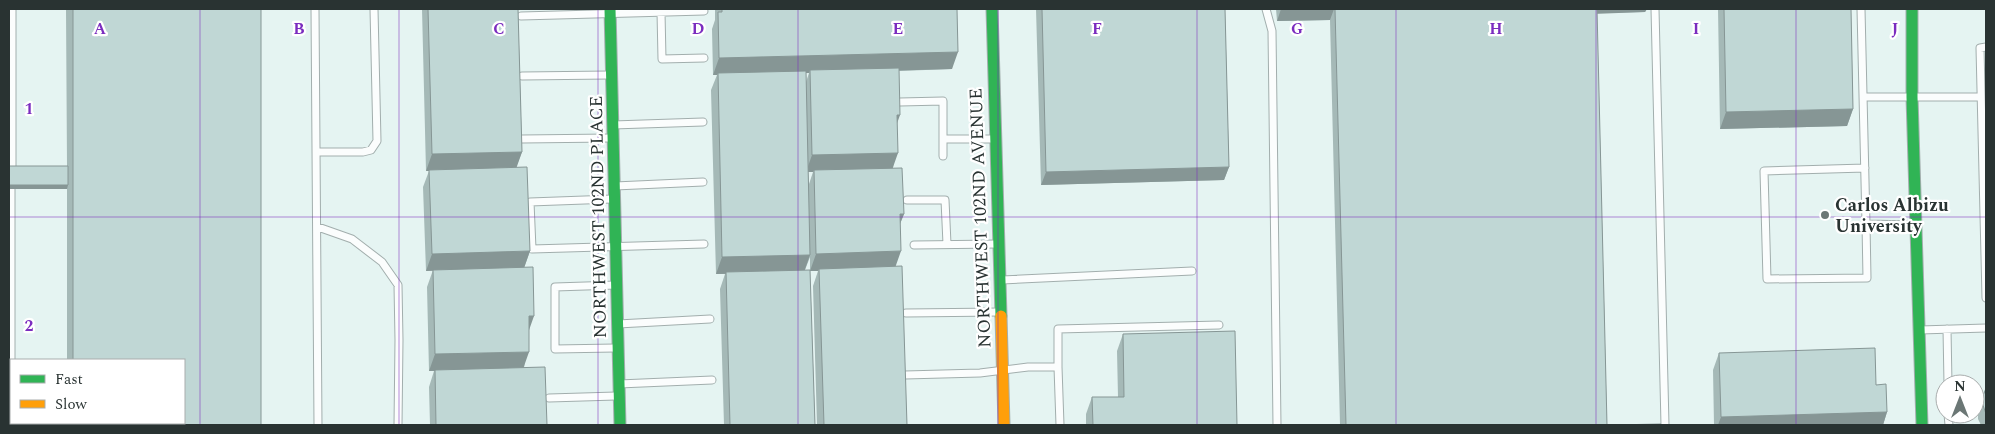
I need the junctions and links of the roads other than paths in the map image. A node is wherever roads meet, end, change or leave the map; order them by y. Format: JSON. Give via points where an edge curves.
{"nodes":[{"id":1,"x":12,"y":9,"type":"edge"},
{"id":2,"x":315,"y":9,"type":"edge"},
{"id":3,"x":374,"y":9,"type":"edge"},
{"id":4,"x":992,"y":9,"type":"edge"},
{"id":5,"x":1266,"y":9,"type":"edge"},
{"id":6,"x":1654,"y":9,"type":"edge"},
{"id":7,"x":1861,"y":9,"type":"edge"},
{"id":8,"x":1912,"y":9,"type":"edge"},
{"id":9,"x":610,"y":11,"type":"edge"},
{"id":10,"x":704,"y":11,"type":"dead end"},
{"id":11,"x":661,"y":12,"type":"junction"},
{"id":12,"x":521,"y":16,"type":"dead end"},
{"id":13,"x":1986,"y":47,"type":"edge"},
{"id":14,"x":704,"y":58,"type":"dead end"},
{"id":15,"x":612,"y":75,"type":"junction"},
{"id":16,"x":522,"y":76,"type":"edge"},
{"id":17,"x":1863,"y":97,"type":"junction"},
{"id":18,"x":1912,"y":97,"type":"junction"},
{"id":19,"x":1981,"y":97,"type":"junction"},
{"id":20,"x":900,"y":102,"type":"edge"},
{"id":21,"x":703,"y":122,"type":"dead end"},
{"id":22,"x":613,"y":125,"type":"junction"},
{"id":23,"x":613,"y":138,"type":"junction"},
{"id":24,"x":522,"y":139,"type":"edge"},
{"id":25,"x":943,"y":139,"type":"junction"},
{"id":26,"x":996,"y":139,"type":"junction"},
{"id":27,"x":317,"y":152,"type":"junction"},
{"id":28,"x":943,"y":156,"type":"dead end"},
{"id":29,"x":1865,"y":168,"type":"junction"},
{"id":30,"x":12,"y":171,"type":"edge"},
{"id":31,"x":703,"y":182,"type":"dead end"},
{"id":32,"x":614,"y":186,"type":"junction"},
{"id":33,"x":12,"y":190,"type":"edge"},
{"id":34,"x":615,"y":199,"type":"junction"},
{"id":35,"x":907,"y":200,"type":"dead end"},
{"id":36,"x":1866,"y":224,"type":"junction"},
{"id":37,"x":1917,"y":225,"type":"junction"},
{"id":38,"x":318,"y":227,"type":"junction"},
{"id":39,"x":704,"y":244,"type":"dead end"},
{"id":40,"x":947,"y":244,"type":"junction"},
{"id":41,"x":998,"y":244,"type":"junction"},
{"id":42,"x":914,"y":245,"type":"dead end"},
{"id":43,"x":616,"y":248,"type":"junction"},
{"id":44,"x":1192,"y":271,"type":"dead end"},
{"id":45,"x":999,"y":280,"type":"junction"},
{"id":46,"x":617,"y":285,"type":"junction"},
{"id":47,"x":1986,"y":298,"type":"edge"},
{"id":48,"x":1000,"y":312,"type":"junction"},
{"id":49,"x":906,"y":314,"type":"edge"},
{"id":50,"x":710,"y":319,"type":"dead end"},
{"id":51,"x":618,"y":324,"type":"junction"},
{"id":52,"x":1219,"y":325,"type":"dead end"},
{"id":53,"x":1986,"y":328,"type":"edge"},
{"id":54,"x":1946,"y":329,"type":"junction"},
{"id":55,"x":1920,"y":330,"type":"junction"},
{"id":56,"x":618,"y":348,"type":"junction"},
{"id":57,"x":11,"y":359,"type":"edge"},
{"id":58,"x":1058,"y":367,"type":"junction"},
{"id":59,"x":1002,"y":370,"type":"junction"},
{"id":60,"x":1948,"y":374,"type":"edge"},
{"id":61,"x":905,"y":375,"type":"edge"},
{"id":62,"x":712,"y":380,"type":"dead end"},
{"id":63,"x":619,"y":384,"type":"junction"},
{"id":64,"x":619,"y":396,"type":"junction"},
{"id":65,"x":549,"y":398,"type":"dead end"},
{"id":66,"x":318,"y":425,"type":"edge"},
{"id":67,"x":398,"y":425,"type":"edge"},
{"id":68,"x":620,"y":425,"type":"edge"},
{"id":69,"x":1004,"y":425,"type":"edge"},
{"id":70,"x":1060,"y":425,"type":"edge"},
{"id":71,"x":1277,"y":425,"type":"edge"},
{"id":72,"x":1665,"y":425,"type":"edge"},
{"id":73,"x":1922,"y":425,"type":"edge"}],
"edges":[{"from":1,"to":30,"type":"lane"},
{"from":2,"to":27,"type":"lane"},
{"from":3,"to":27,"type":"lane","via":[[377,141],[371,150],[363,152]]},
{"from":4,"to":26,"type":"street","name":"NORTHWEST 102ND AVENUE"},
{"from":5,"to":71,"type":"lane","via":[[1272,31]]},
{"from":6,"to":72,"type":"lane"},
{"from":7,"to":17,"type":"lane"},
{"from":8,"to":18,"type":"street"},
{"from":9,"to":11,"type":"lane"},
{"from":9,"to":12,"type":"lane"},
{"from":9,"to":15,"type":"street","name":"NORTHWEST 102ND PLACE"},
{"from":10,"to":11,"type":"lane"},
{"from":11,"to":14,"type":"lane","via":[[662,60]]},
{"from":13,"to":19,"type":"lane","via":[[1980,48]]},
{"from":15,"to":16,"type":"lane"},
{"from":15,"to":22,"type":"street","name":"NORTHWEST 102ND PLACE"},
{"from":17,"to":18,"type":"lane"},
{"from":17,"to":29,"type":"lane"},
{"from":18,"to":19,"type":"lane"},
{"from":18,"to":37,"type":"street"},
{"from":19,"to":47,"type":"lane"},
{"from":20,"to":25,"type":"lane","via":[[943,101]]},
{"from":21,"to":22,"type":"lane"},
{"from":22,"to":23,"type":"street","name":"NORTHWEST 102ND PLACE"},
{"from":23,"to":24,"type":"lane"},
{"from":23,"to":32,"type":"street","name":"NORTHWEST 102ND PLACE"},
{"from":25,"to":26,"type":"lane"},
{"from":25,"to":28,"type":"lane"},
{"from":26,"to":41,"type":"street","name":"NORTHWEST 102ND AVENUE"},
{"from":27,"to":38,"type":"lane"},
{"from":29,"to":36,"type":"lane"},
{"from":29,"to":36,"type":"lane","via":[[1764,171],[1767,279],[1867,278]]},
{"from":31,"to":32,"type":"lane"},
{"from":32,"to":34,"type":"street","name":"NORTHWEST 102ND PLACE"},
{"from":33,"to":57,"type":"lane"},
{"from":34,"to":43,"type":"street","name":"NORTHWEST 102ND PLACE"},
{"from":34,"to":43,"type":"lane","via":[[530,202],[532,249]]},
{"from":35,"to":40,"type":"lane","via":[[945,200]]},
{"from":36,"to":37,"type":"lane"},
{"from":37,"to":55,"type":"street"},
{"from":38,"to":66,"type":"lane"},
{"from":38,"to":67,"type":"lane","via":[[352,239],[382,262],[398,285]]},
{"from":39,"to":43,"type":"lane"},
{"from":40,"to":41,"type":"lane"},
{"from":40,"to":42,"type":"lane"},
{"from":41,"to":45,"type":"street","name":"NORTHWEST 102ND AVENUE"},
{"from":43,"to":46,"type":"street","name":"NORTHWEST 102ND PLACE"},
{"from":44,"to":45,"type":"lane"},
{"from":45,"to":48,"type":"street","name":"NORTHWEST 102ND AVENUE"},
{"from":46,"to":51,"type":"street","name":"NORTHWEST 102ND PLACE"},
{"from":46,"to":56,"type":"lane","via":[[555,287],[555,349]]},
{"from":48,"to":49,"type":"lane"},
{"from":48,"to":59,"type":"street","name":"NORTHWEST 102ND AVENUE"},
{"from":50,"to":51,"type":"lane"},
{"from":51,"to":56,"type":"street","name":"NORTHWEST 102ND PLACE"},
{"from":52,"to":58,"type":"lane","via":[[1058,330]]},
{"from":53,"to":54,"type":"lane"},
{"from":54,"to":55,"type":"lane"},
{"from":54,"to":60,"type":"lane"},
{"from":55,"to":73,"type":"street"},
{"from":56,"to":63,"type":"street","name":"NORTHWEST 102ND PLACE"},
{"from":58,"to":59,"type":"lane"},
{"from":58,"to":70,"type":"lane"},
{"from":59,"to":61,"type":"lane"},
{"from":59,"to":69,"type":"street","name":"NORTHWEST 102ND AVENUE"},
{"from":62,"to":63,"type":"lane"},
{"from":63,"to":64,"type":"street","name":"NORTHWEST 102ND PLACE"},
{"from":64,"to":65,"type":"lane"},
{"from":64,"to":68,"type":"street","name":"NORTHWEST 102ND PLACE"}]}
